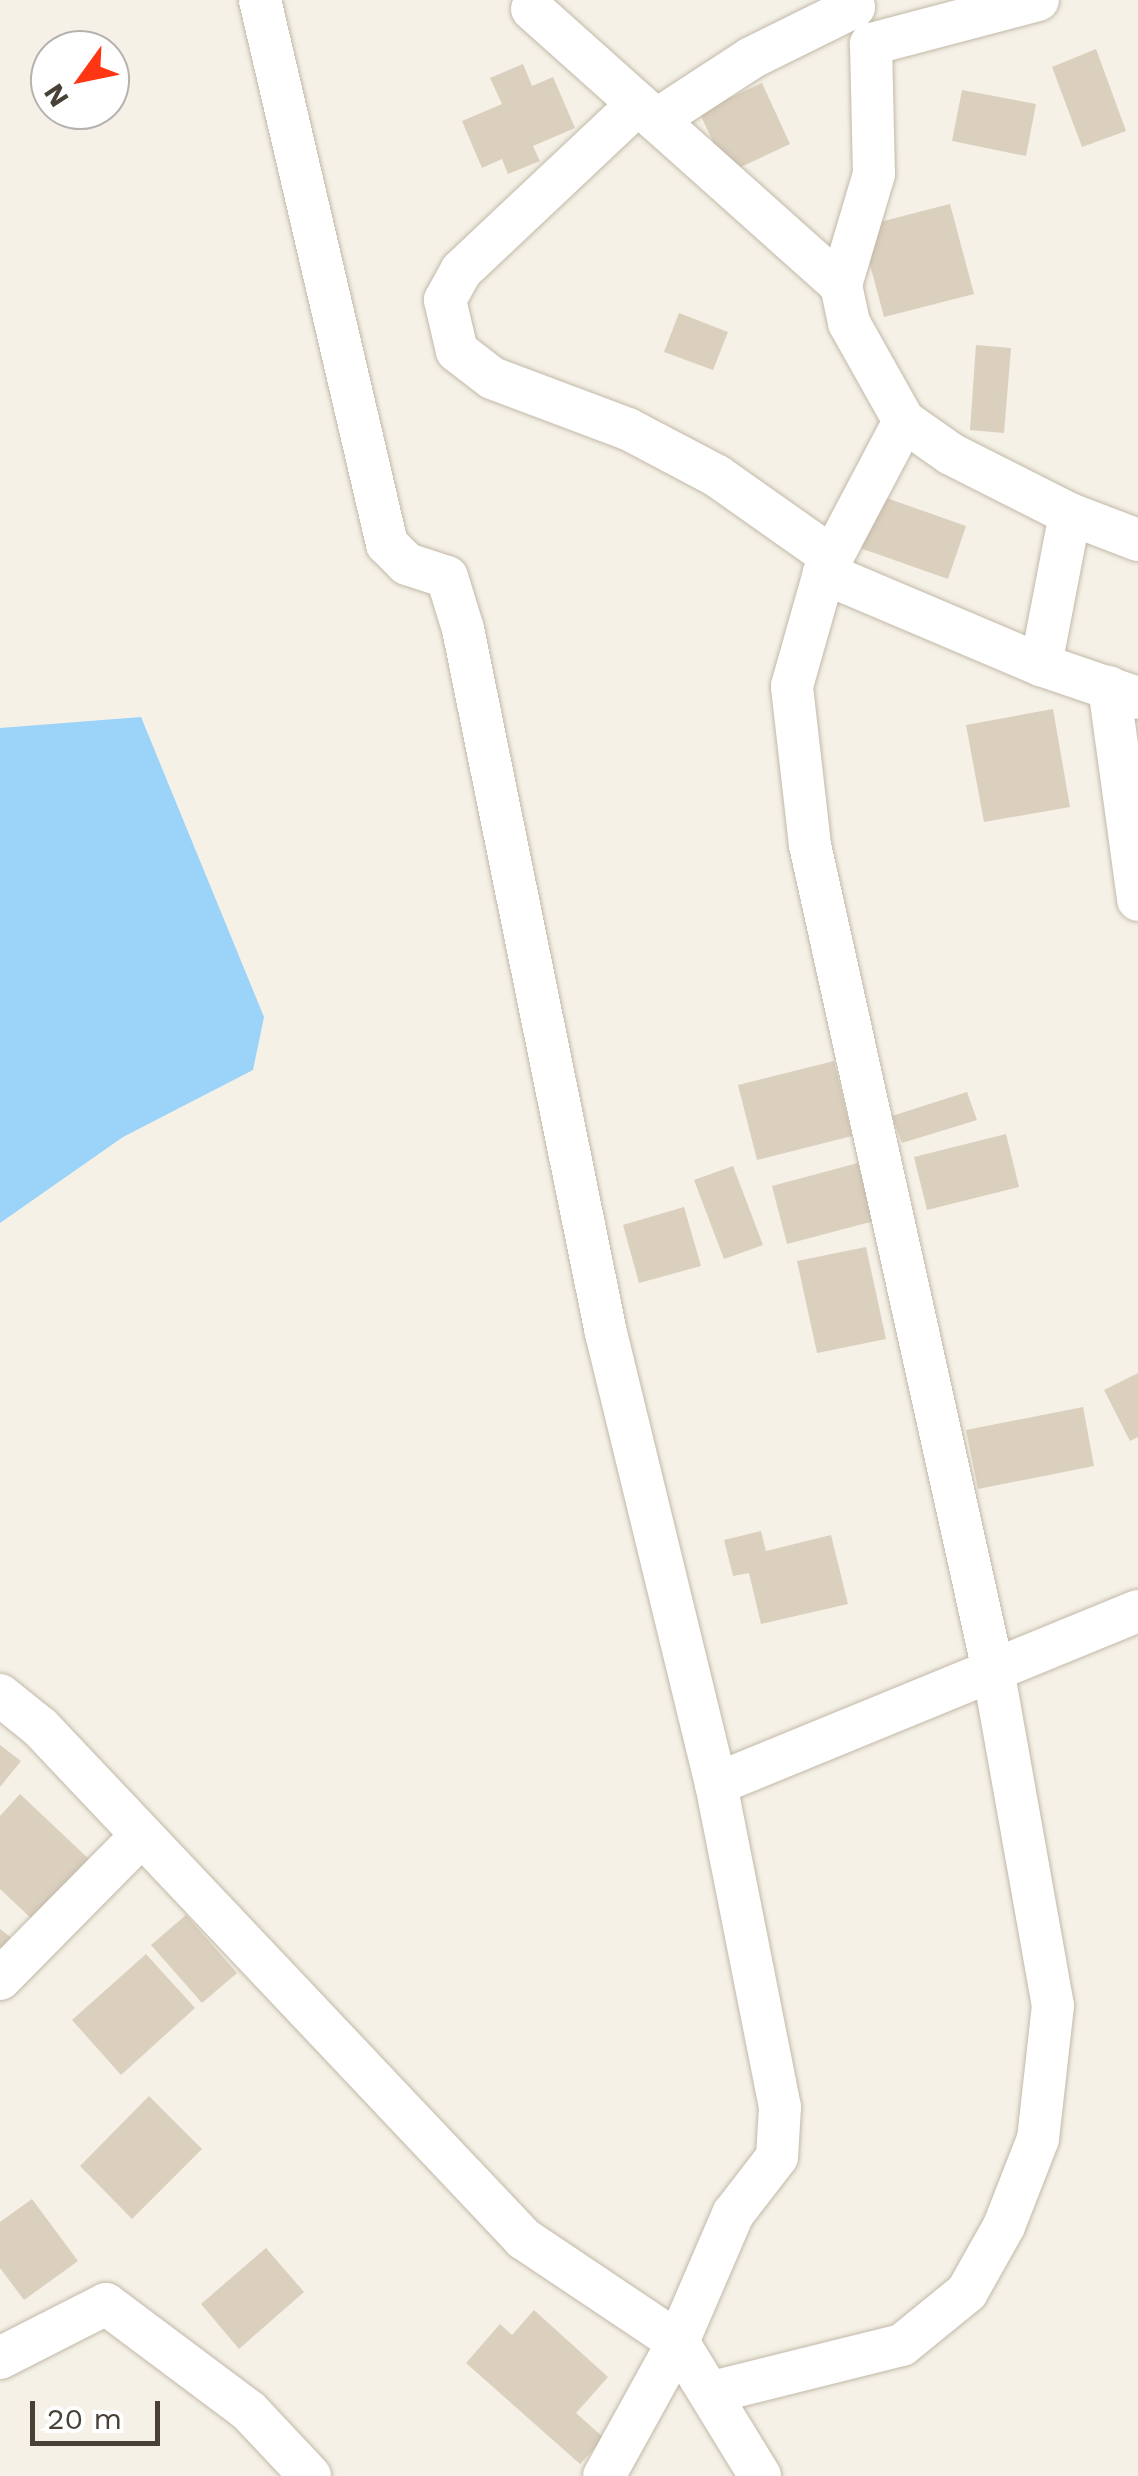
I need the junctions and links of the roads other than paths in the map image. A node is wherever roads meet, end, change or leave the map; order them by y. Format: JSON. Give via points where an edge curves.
{"nodes":[{"id":1,"x":260,"y":0,"type":"edge"},
{"id":2,"x":1038,"y":0,"type":"edge"},
{"id":3,"x":532,"y":9,"type":"dead end"},
{"id":4,"x":859,"y":17,"type":"edge"},
{"id":5,"x":647,"y":112,"type":"junction"},
{"id":6,"x":841,"y":285,"type":"junction"},
{"id":7,"x":904,"y":421,"type":"junction"},
{"id":8,"x":1070,"y":514,"type":"junction"},
{"id":9,"x":1138,"y":540,"type":"edge"},
{"id":10,"x":828,"y":565,"type":"junction"},
{"id":11,"x":1040,"y":665,"type":"junction"},
{"id":12,"x":1124,"y":692,"type":"edge"},
{"id":13,"x":1138,"y":900,"type":"edge"},
{"id":14,"x":1138,"y":1610,"type":"edge"},
{"id":15,"x":993,"y":1670,"type":"junction"},
{"id":16,"x":0,"y":1696,"type":"edge"},
{"id":17,"x":716,"y":1784,"type":"junction"},
{"id":18,"x":142,"y":1835,"type":"junction"},
{"id":19,"x":0,"y":1979,"type":"edge"},
{"id":20,"x":678,"y":2342,"type":"junction"},
{"id":21,"x":0,"y":2358,"type":"edge"},
{"id":22,"x":713,"y":2392,"type":"junction"},
{"id":23,"x":310,"y":2476,"type":"edge"},
{"id":24,"x":604,"y":2476,"type":"edge"},
{"id":25,"x":760,"y":2476,"type":"edge"}],
"edges":[{"from":1,"to":17,"type":"street","via":[[382,524],[394,554],[451,583],[463,629],[606,1333]]},
{"from":2,"to":4,"type":"street"},
{"from":3,"to":5,"type":"street"},
{"from":4,"to":5,"type":"street","via":[[751,58]]},
{"from":4,"to":6,"type":"street","via":[[874,174]]},
{"from":5,"to":6,"type":"street"},
{"from":5,"to":10,"type":"street","via":[[460,271],[445,300],[452,339],[473,368],[717,476]]},
{"from":6,"to":7,"type":"street","via":[[849,322]]},
{"from":7,"to":8,"type":"street","via":[[951,454]]},
{"from":7,"to":10,"type":"street"},
{"from":8,"to":9,"type":"street"},
{"from":8,"to":11,"type":"street"},
{"from":10,"to":11,"type":"street"},
{"from":10,"to":15,"type":"street","via":[[792,686],[810,846]]},
{"from":11,"to":12,"type":"street"},
{"from":12,"to":13,"type":"street"},
{"from":14,"to":15,"type":"street"},
{"from":15,"to":17,"type":"street"},
{"from":15,"to":22,"type":"street","via":[[1053,2006],[1038,2140],[1004,2226],[967,2292],[902,2345]]},
{"from":16,"to":18,"type":"street","via":[[40,1727]]},
{"from":17,"to":20,"type":"street","via":[[781,2138],[777,2156],[732,2214]]},
{"from":18,"to":19,"type":"street"},
{"from":18,"to":20,"type":"street","via":[[524,2239]]},
{"from":20,"to":22,"type":"street"},
{"from":20,"to":24,"type":"street"},
{"from":21,"to":23,"type":"street","via":[[106,2304],[249,2411]]},
{"from":22,"to":25,"type":"street"}]}
